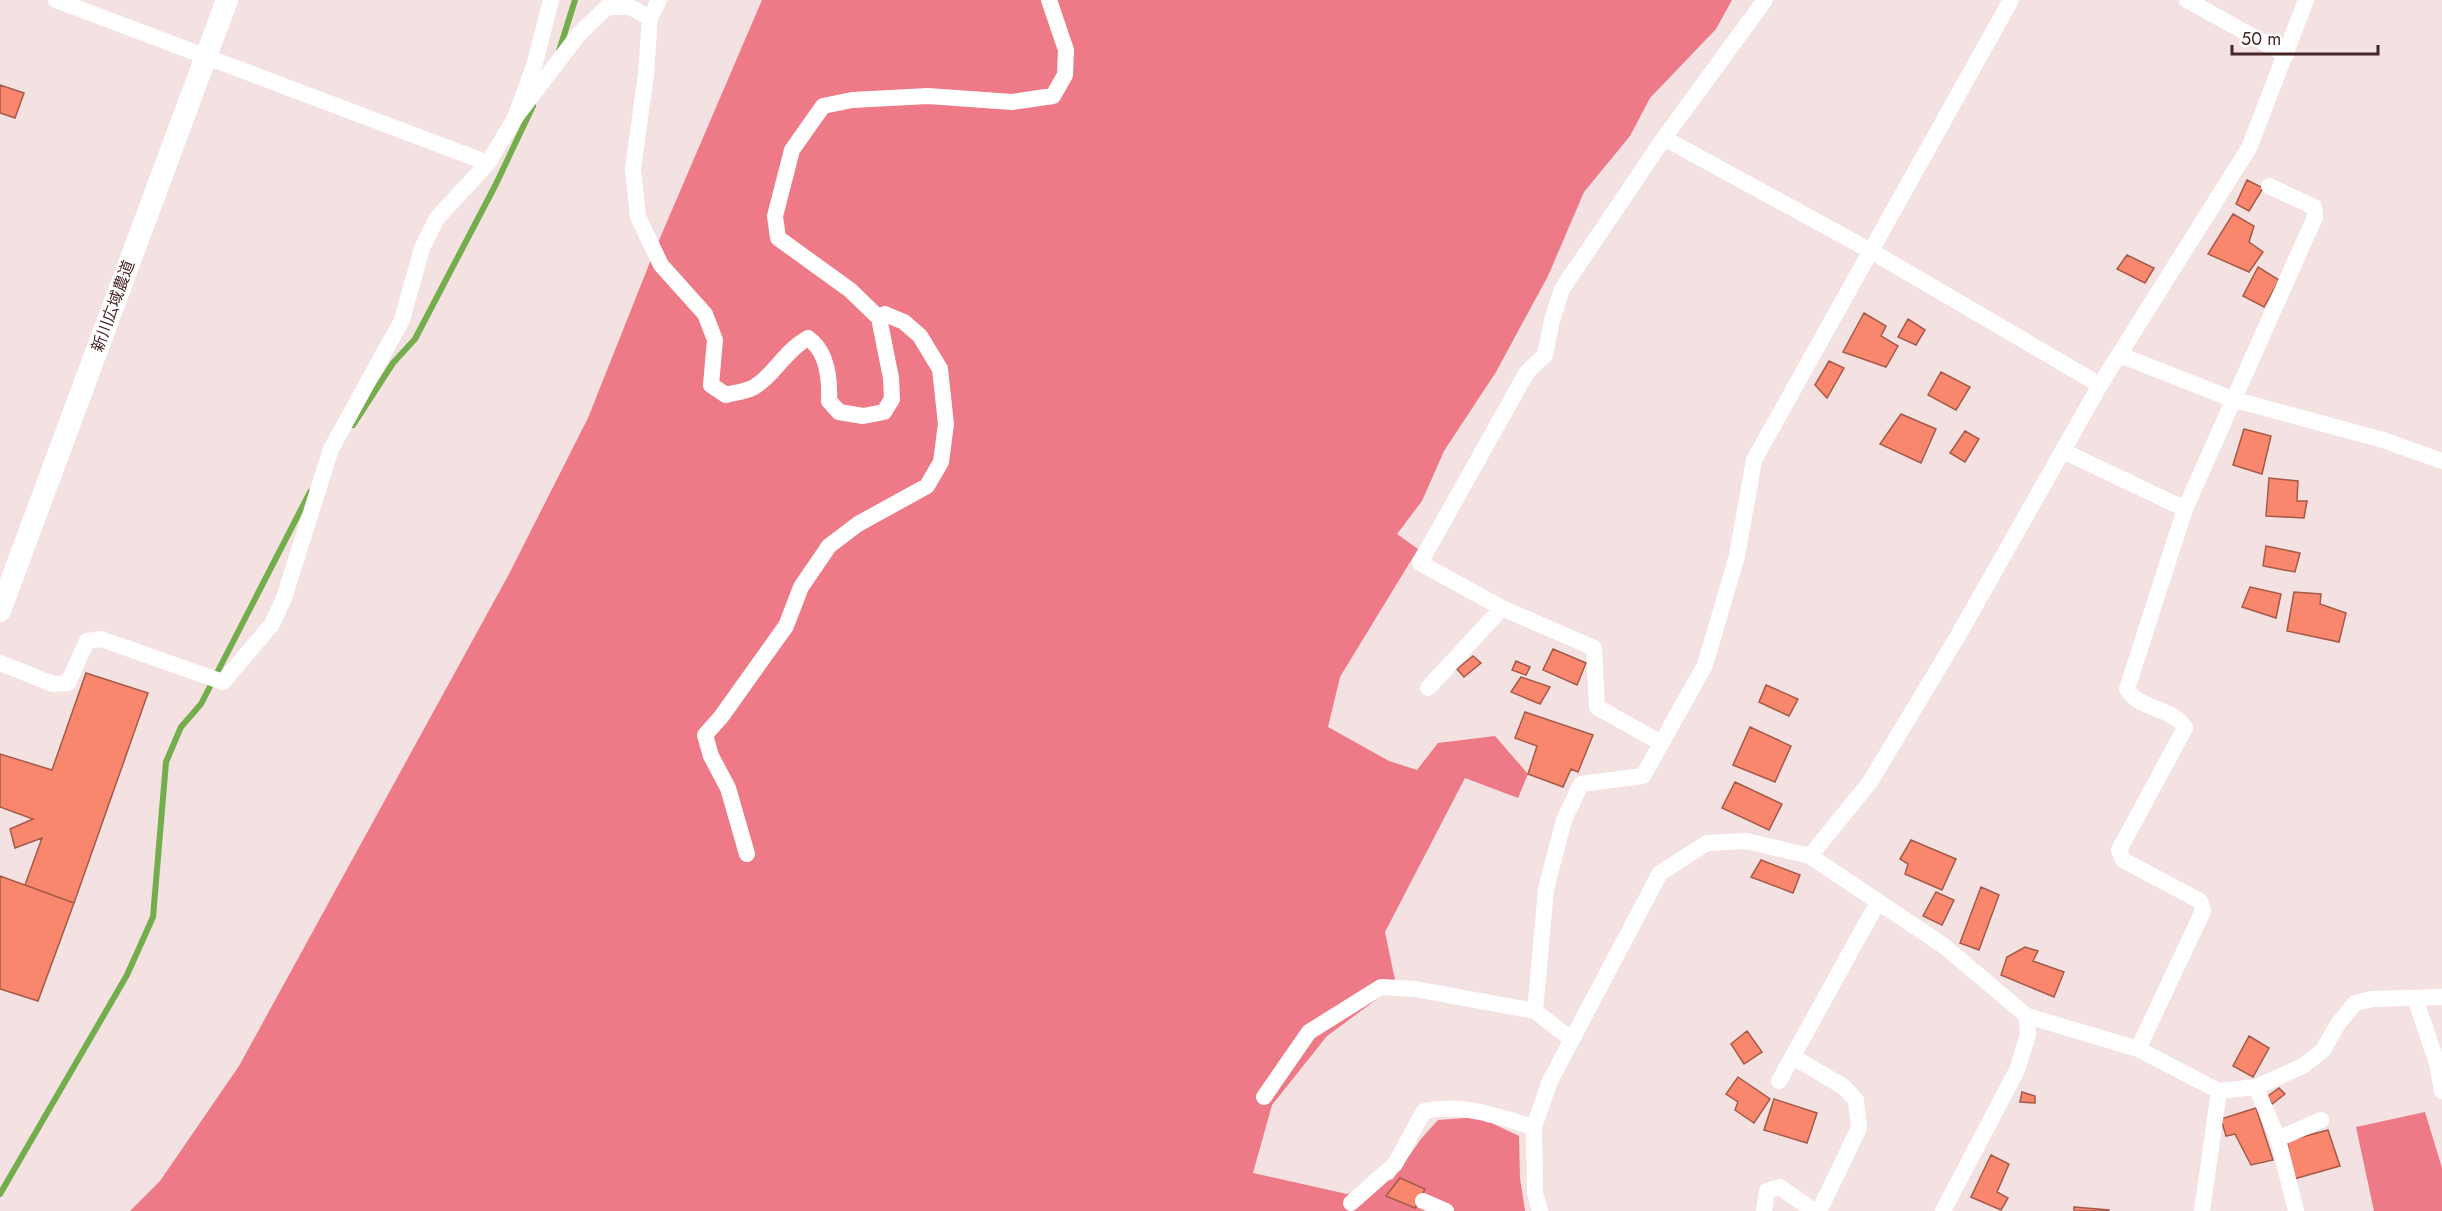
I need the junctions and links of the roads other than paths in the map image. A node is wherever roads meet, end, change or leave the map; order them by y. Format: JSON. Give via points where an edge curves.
{"nodes":[{"id":1,"x":56,"y":0,"type":"edge"},
{"id":2,"x":227,"y":0,"type":"edge"},
{"id":3,"x":551,"y":0,"type":"edge"},
{"id":4,"x":659,"y":0,"type":"edge"},
{"id":5,"x":1049,"y":0,"type":"edge"},
{"id":6,"x":1765,"y":0,"type":"edge"},
{"id":7,"x":2011,"y":0,"type":"edge"},
{"id":8,"x":2187,"y":0,"type":"edge"},
{"id":9,"x":2306,"y":0,"type":"edge"},
{"id":10,"x":650,"y":18,"type":"junction"},
{"id":11,"x":2286,"y":55,"type":"junction"},
{"id":12,"x":206,"y":57,"type":"junction"},
{"id":13,"x":515,"y":118,"type":"junction"},
{"id":14,"x":1664,"y":138,"type":"junction"},
{"id":15,"x":488,"y":163,"type":"junction"},
{"id":16,"x":2269,"y":186,"type":"dead end"},
{"id":17,"x":1871,"y":251,"type":"junction"},
{"id":18,"x":879,"y":318,"type":"junction"},
{"id":19,"x":2120,"y":355,"type":"junction"},
{"id":20,"x":2100,"y":385,"type":"junction"},
{"id":21,"x":2232,"y":399,"type":"junction"},
{"id":22,"x":2063,"y":451,"type":"junction"},
{"id":23,"x":2442,"y":461,"type":"edge"},
{"id":24,"x":2185,"y":509,"type":"junction"},
{"id":25,"x":1502,"y":608,"type":"junction"},
{"id":26,"x":0,"y":611,"type":"edge"},
{"id":27,"x":0,"y":663,"type":"edge"},
{"id":28,"x":1428,"y":688,"type":"dead end"},
{"id":29,"x":1661,"y":743,"type":"junction"},
{"id":30,"x":747,"y":854,"type":"dead end"},
{"id":31,"x":1810,"y":856,"type":"junction"},
{"id":32,"x":1878,"y":902,"type":"junction"},
{"id":33,"x":2442,"y":997,"type":"edge"},
{"id":34,"x":2415,"y":998,"type":"junction"},
{"id":35,"x":1535,"y":1011,"type":"junction"},
{"id":36,"x":2026,"y":1016,"type":"junction"},
{"id":37,"x":1572,"y":1040,"type":"junction"},
{"id":38,"x":2138,"y":1049,"type":"junction"},
{"id":39,"x":1792,"y":1057,"type":"junction"},
{"id":40,"x":1779,"y":1081,"type":"dead end"},
{"id":41,"x":2256,"y":1087,"type":"junction"},
{"id":42,"x":2219,"y":1091,"type":"junction"},
{"id":43,"x":2442,"y":1092,"type":"edge"},
{"id":44,"x":1264,"y":1097,"type":"dead end"},
{"id":45,"x":2321,"y":1120,"type":"dead end"},
{"id":46,"x":1534,"y":1127,"type":"junction"},
{"id":47,"x":2278,"y":1138,"type":"junction"},
{"id":48,"x":1423,"y":1201,"type":"dead end"},
{"id":49,"x":1351,"y":1203,"type":"dead end"},
{"id":50,"x":1446,"y":1211,"type":"edge"},
{"id":51,"x":1540,"y":1211,"type":"edge"},
{"id":52,"x":1764,"y":1211,"type":"edge"},
{"id":53,"x":1943,"y":1211,"type":"edge"},
{"id":54,"x":2202,"y":1211,"type":"edge"},
{"id":55,"x":2296,"y":1211,"type":"edge"}],
"edges":[{"from":1,"to":12,"type":"street"},
{"from":2,"to":12,"type":"street","name":"新川広域農道"},
{"from":3,"to":13,"type":"street","via":[[535,63]]},
{"from":4,"to":10,"type":"street"},
{"from":5,"to":18,"type":"street","via":[[1066,50],[1065,75],[1053,96],[1012,102],[928,96],[823,106],[792,150],[775,216],[778,238],[850,290]]},
{"from":6,"to":14,"type":"street"},
{"from":7,"to":17,"type":"street"},
{"from":8,"to":11,"type":"street"},
{"from":9,"to":11,"type":"street"},
{"from":10,"to":13,"type":"street","via":[[630,7],[607,7],[579,34]]},
{"from":10,"to":18,"type":"street","via":[[633,169],[638,217],[661,265],[705,314],[715,340],[711,385],[726,395],[751,389],[792,346],[808,338],[819,345],[830,382],[830,401],[839,412],[863,416],[884,412],[892,399],[891,378]]},
{"from":11,"to":19,"type":"street","via":[[2249,148]]},
{"from":12,"to":15,"type":"street"},
{"from":12,"to":26,"type":"street","name":"新川広域農道"},
{"from":13,"to":15,"type":"street"},
{"from":14,"to":17,"type":"street"},
{"from":14,"to":25,"type":"street","via":[[1562,289],[1545,355],[1527,372],[1420,563]]},
{"from":15,"to":27,"type":"street","via":[[437,218],[422,248],[402,320],[331,449],[284,598],[272,624],[223,682],[101,639],[87,641],[69,683],[54,684]]},
{"from":16,"to":21,"type":"street","via":[[2314,207],[2315,218]]},
{"from":17,"to":20,"type":"street"},
{"from":17,"to":29,"type":"street","via":[[1754,460],[1737,556],[1705,665]]},
{"from":18,"to":30,"type":"street","via":[[885,314],[904,321],[920,336],[940,369],[946,424],[941,462],[927,486],[858,524],[829,546],[801,587],[786,626],[705,735],[728,788]]},
{"from":19,"to":20,"type":"street"},
{"from":19,"to":21,"type":"street"},
{"from":20,"to":22,"type":"street"},
{"from":21,"to":23,"type":"street","via":[[2383,440]]},
{"from":21,"to":24,"type":"street"},
{"from":22,"to":24,"type":"street"},
{"from":22,"to":31,"type":"street","via":[[1870,782]]},
{"from":24,"to":38,"type":"street","via":[[2127,689],[2132,697],[2180,720],[2185,728],[2119,849],[2123,860],[2200,901],[2203,911]]},
{"from":25,"to":28,"type":"street"},
{"from":25,"to":29,"type":"street","via":[[1594,648],[1597,707]]},
{"from":29,"to":35,"type":"street","via":[[1643,776],[1581,784],[1564,820],[1546,889]]},
{"from":31,"to":32,"type":"street"},
{"from":31,"to":37,"type":"street","via":[[1746,841],[1707,843],[1660,873]]},
{"from":32,"to":36,"type":"street","via":[[1944,946]]},
{"from":32,"to":39,"type":"street"},
{"from":33,"to":34,"type":"street"},
{"from":34,"to":41,"type":"street","via":[[2355,1003],[2323,1050],[2303,1066]]},
{"from":34,"to":43,"type":"street","via":[[2437,1063]]},
{"from":35,"to":37,"type":"street"},
{"from":35,"to":44,"type":"street","via":[[1415,989],[1381,987],[1309,1032]]},
{"from":36,"to":38,"type":"street"},
{"from":36,"to":53,"type":"street","via":[[2028,1035],[2017,1070]]},
{"from":37,"to":46,"type":"street","via":[[1550,1080]]},
{"from":38,"to":42,"type":"street"},
{"from":39,"to":40,"type":"street"},
{"from":39,"to":52,"type":"street","via":[[1844,1086],[1856,1100],[1859,1128],[1821,1207],[1811,1209],[1780,1187],[1767,1191]]},
{"from":41,"to":42,"type":"street"},
{"from":41,"to":47,"type":"street"},
{"from":42,"to":54,"type":"street"},
{"from":45,"to":47,"type":"street"},
{"from":46,"to":49,"type":"street","via":[[1476,1110],[1447,1107],[1424,1111],[1395,1164]]},
{"from":46,"to":51,"type":"street","via":[[1535,1193]]},
{"from":47,"to":55,"type":"street"},
{"from":48,"to":50,"type":"street"}]}
